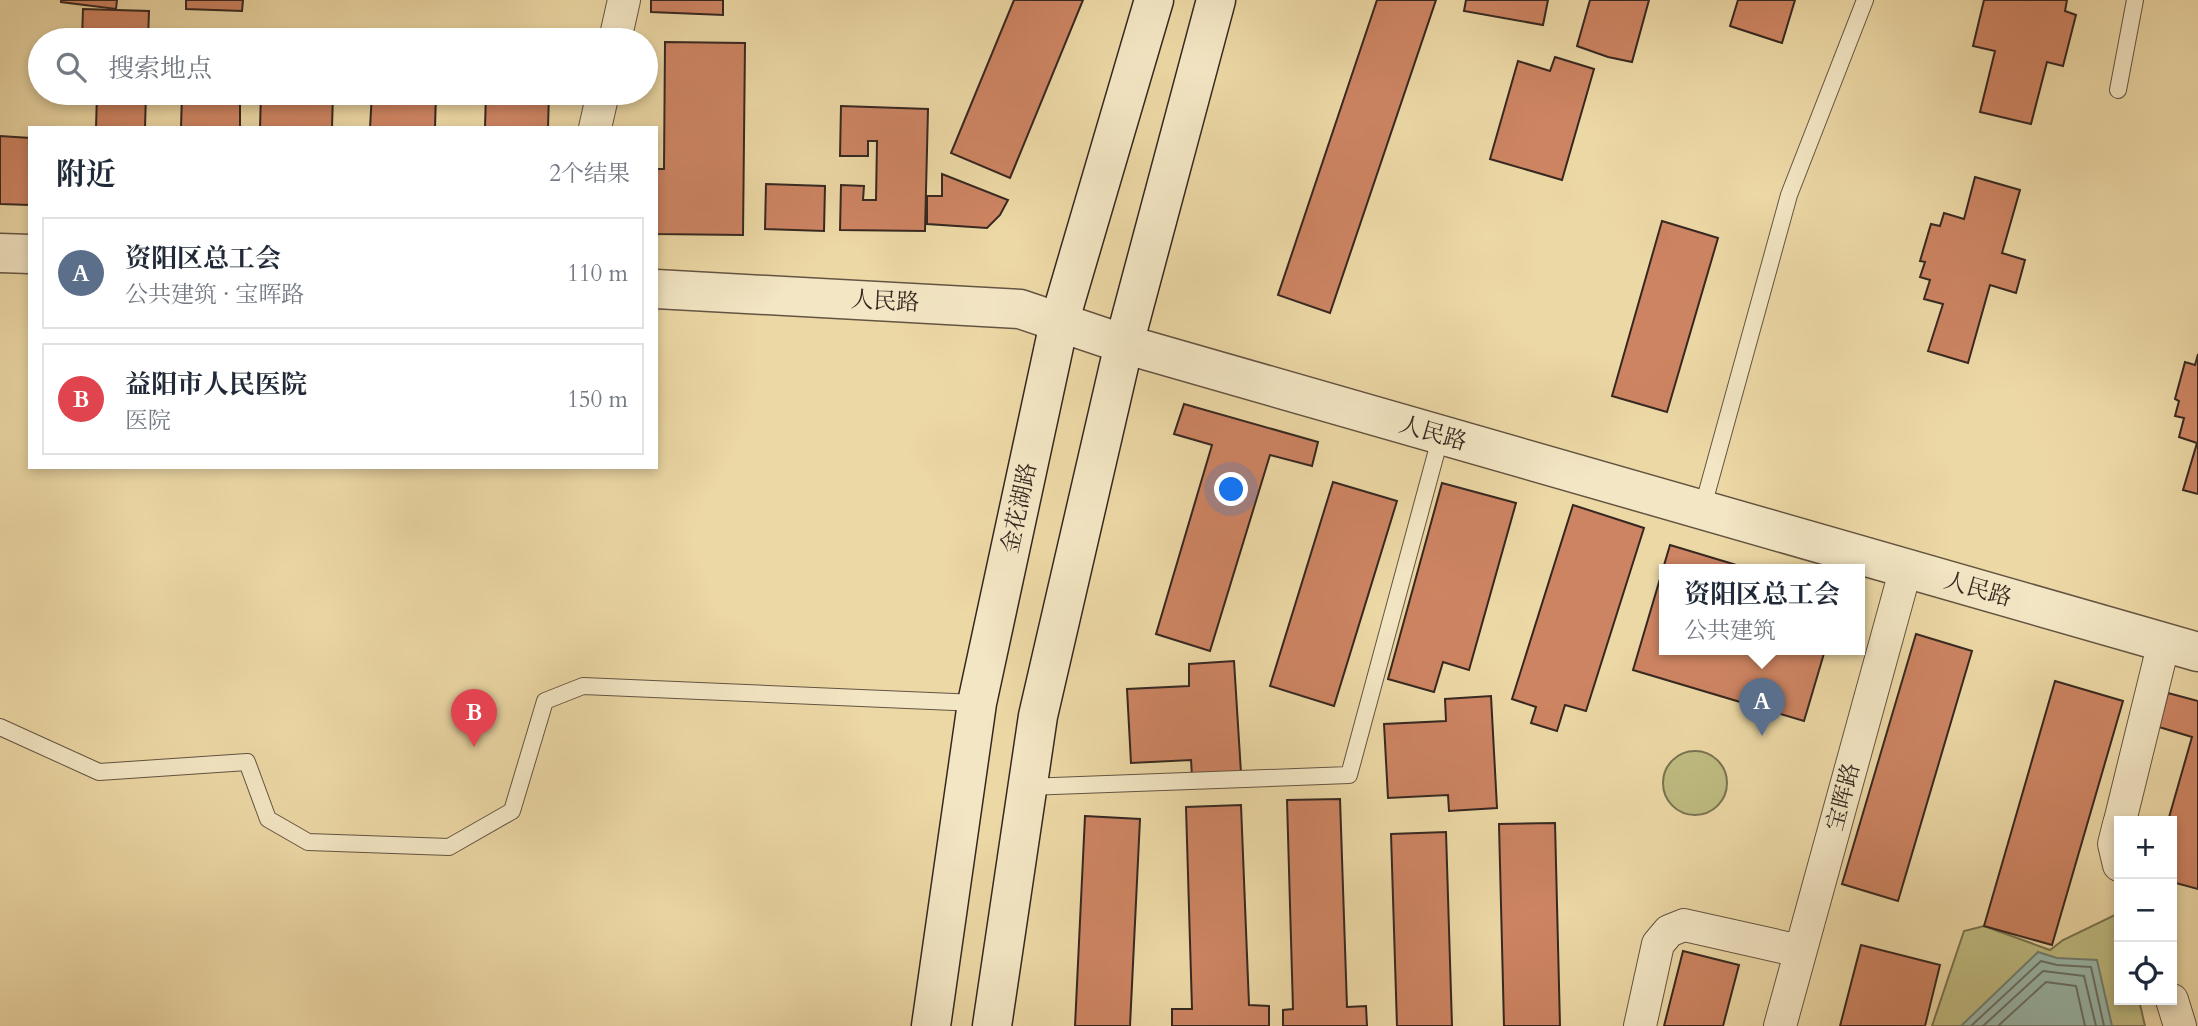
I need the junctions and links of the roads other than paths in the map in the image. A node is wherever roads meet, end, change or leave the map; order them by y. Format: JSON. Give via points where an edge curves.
{"nodes":[{"id":1,"x":624,"y":0,"type":"edge"},
{"id":2,"x":1154,"y":0,"type":"edge"},
{"id":3,"x":1216,"y":0,"type":"edge"},
{"id":4,"x":1865,"y":0,"type":"edge"},
{"id":5,"x":2135,"y":0,"type":"edge"},
{"id":6,"x":618,"y":28,"type":"edge"},
{"id":7,"x":2118,"y":90,"type":"dead end"},
{"id":8,"x":600,"y":105,"type":"edge"},
{"id":9,"x":595,"y":126,"type":"edge"},
{"id":10,"x":0,"y":253,"type":"edge"},
{"id":11,"x":28,"y":254,"type":"edge"},
{"id":12,"x":658,"y":289,"type":"edge"},
{"id":13,"x":1059,"y":323,"type":"junction"},
{"id":14,"x":1124,"y":344,"type":"junction"},
{"id":15,"x":1441,"y":435,"type":"junction"},
{"id":16,"x":1702,"y":510,"type":"junction"},
{"id":17,"x":1906,"y":568,"type":"junction"},
{"id":18,"x":2181,"y":647,"type":"edge"},
{"id":19,"x":977,"y":703,"type":"junction"},
{"id":20,"x":0,"y":727,"type":"edge"},
{"id":21,"x":1027,"y":787,"type":"junction"},
{"id":22,"x":2122,"y":816,"type":"edge"},
{"id":23,"x":1801,"y":951,"type":"junction"},
{"id":24,"x":2174,"y":1005,"type":"edge"},
{"id":25,"x":931,"y":1026,"type":"edge"},
{"id":26,"x":992,"y":1026,"type":"edge"},
{"id":27,"x":1640,"y":1026,"type":"edge"},
{"id":28,"x":1780,"y":1026,"type":"edge"},
{"id":29,"x":2180,"y":1026,"type":"edge"}],
"edges":[{"from":1,"to":6,"type":"street"},
{"from":2,"to":13,"type":"main road","name":"金花湖路"},
{"from":3,"to":14,"type":"main road"},
{"from":4,"to":16,"type":"lane","via":[[1789,195]]},
{"from":5,"to":7,"type":"lane"},
{"from":8,"to":9,"type":"street"},
{"from":10,"to":11,"type":"main road"},
{"from":12,"to":13,"type":"main road","name":"人民路","via":[[1020,309]]},
{"from":13,"to":14,"type":"main road","name":"人民路"},
{"from":13,"to":19,"type":"main road","name":"金花湖路"},
{"from":14,"to":15,"type":"main road","name":"人民路"},
{"from":14,"to":21,"type":"main road","via":[[1038,716]]},
{"from":15,"to":16,"type":"main road","name":"人民路"},
{"from":15,"to":21,"type":"lane","via":[[1349,775]]},
{"from":16,"to":17,"type":"main road","name":"人民路"},
{"from":17,"to":18,"type":"main road","name":"人民路"},
{"from":17,"to":23,"type":"street","name":"宝晖路"},
{"from":18,"to":22,"type":"street"},
{"from":19,"to":20,"type":"lane","via":[[583,686],[545,701],[512,811],[449,847],[308,842],[268,819],[247,762],[99,772]]},
{"from":19,"to":25,"type":"main road","name":"金花湖路"},
{"from":21,"to":26,"type":"main road"},
{"from":23,"to":27,"type":"street","via":[[1684,925],[1658,944]]},
{"from":23,"to":28,"type":"street","name":"宝晖路"},
{"from":24,"to":29,"type":"street"}]}
